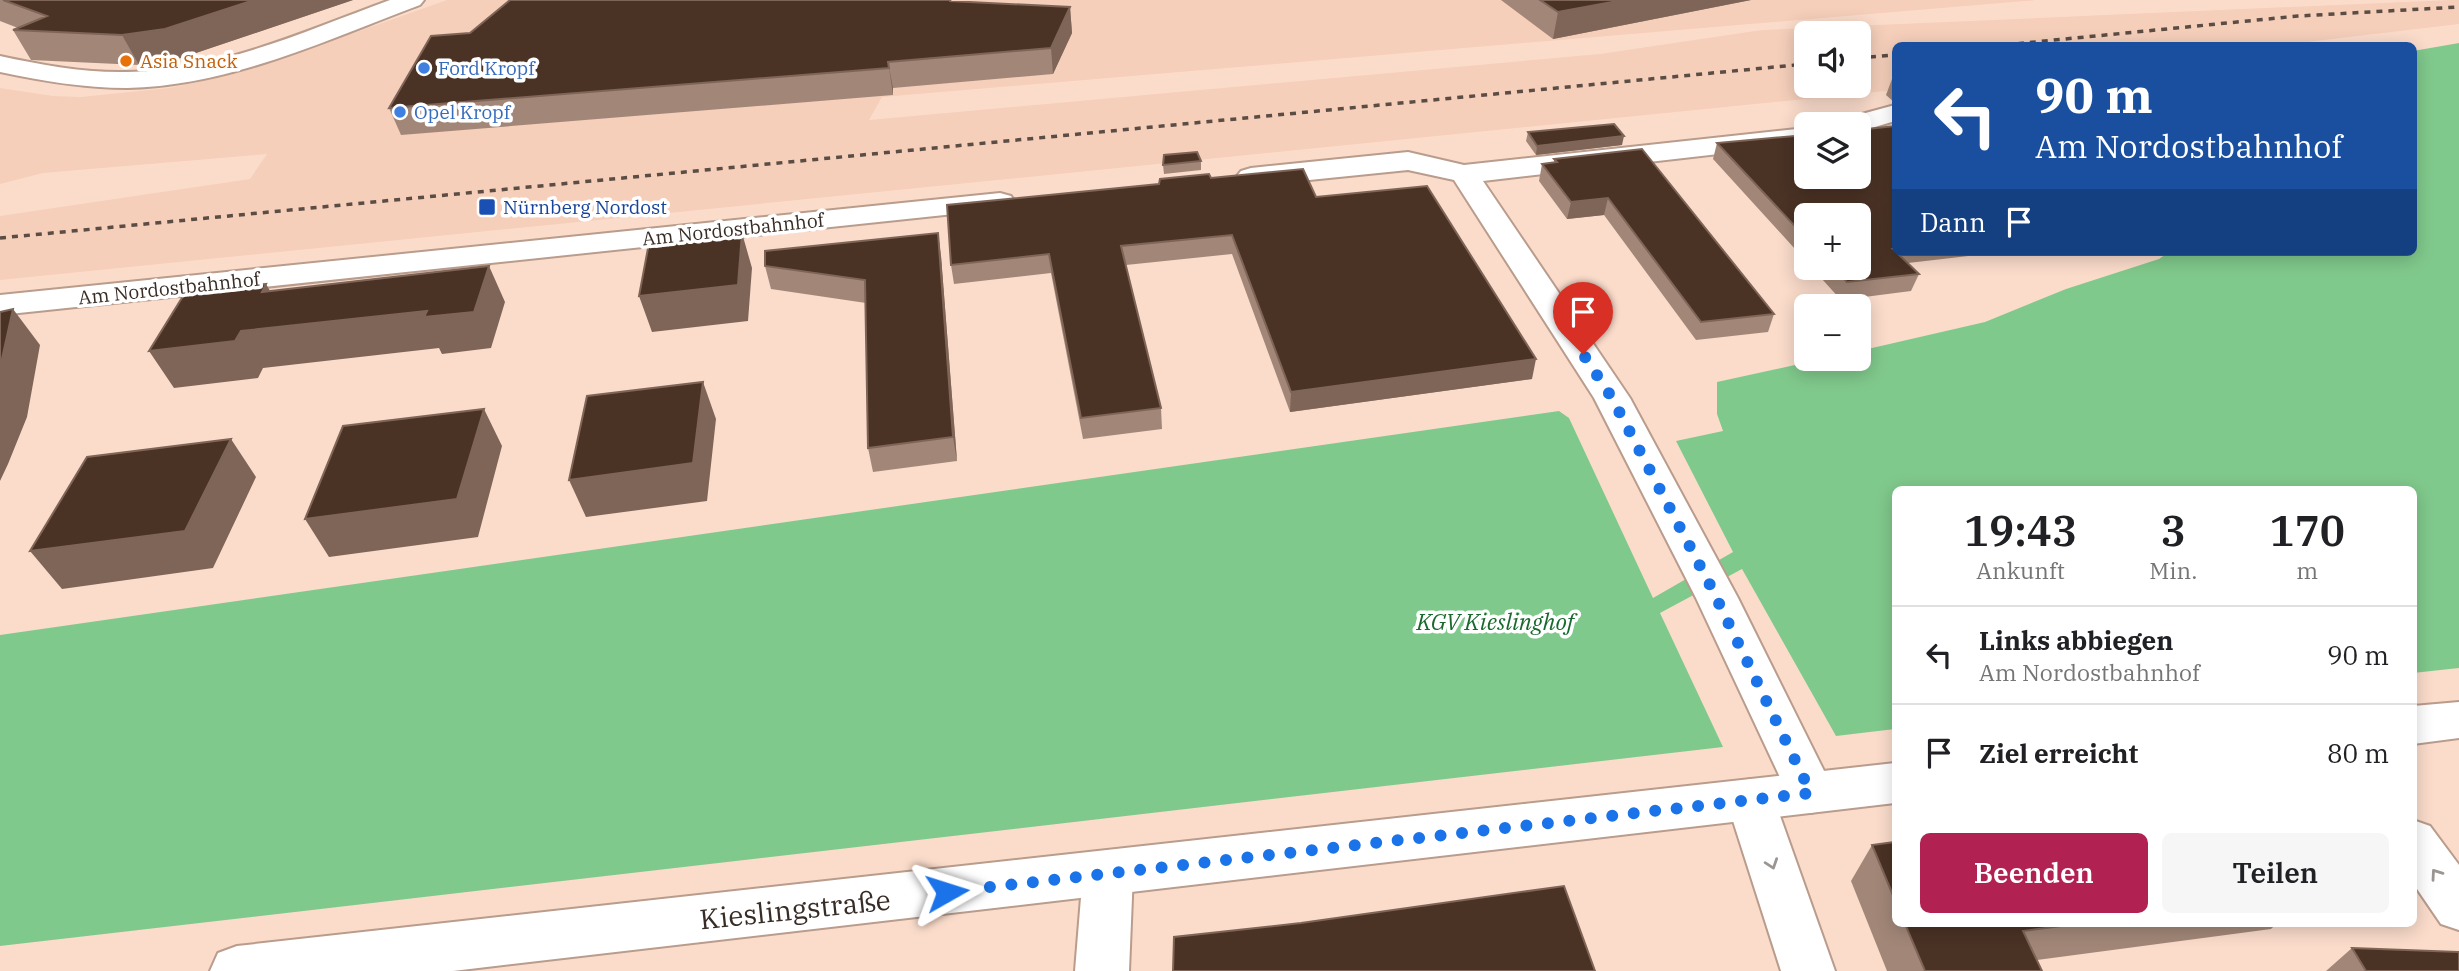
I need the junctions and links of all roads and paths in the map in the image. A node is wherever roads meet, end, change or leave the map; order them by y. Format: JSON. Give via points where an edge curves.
{"nodes":[{"id":1,"x":412,"y":0,"type":"edge"},
{"id":2,"x":0,"y":64,"type":"edge"},
{"id":3,"x":1892,"y":113,"type":"edge"},
{"id":4,"x":1871,"y":120,"type":"edge"},
{"id":5,"x":1794,"y":137,"type":"edge"},
{"id":6,"x":1464,"y":174,"type":"junction"},
{"id":7,"x":1219,"y":180,"type":"edge"},
{"id":8,"x":1030,"y":199,"type":"edge"},
{"id":9,"x":0,"y":305,"type":"edge"},
{"id":10,"x":2459,"y":720,"type":"edge"},
{"id":11,"x":2417,"y":725,"type":"edge"},
{"id":12,"x":1892,"y":783,"type":"edge"},
{"id":13,"x":1811,"y":793,"type":"junction"},
{"id":14,"x":1750,"y":799,"type":"junction"},
{"id":15,"x":2417,"y":847,"type":"edge"},
{"id":16,"x":1108,"y":873,"type":"junction"},
{"id":17,"x":2459,"y":907,"type":"edge"},
{"id":18,"x":403,"y":962,"type":"edge"},
{"id":19,"x":237,"y":971,"type":"edge"},
{"id":20,"x":1102,"y":971,"type":"edge"},
{"id":21,"x":1808,"y":971,"type":"edge"}],
"edges":[{"from":1,"to":2,"type":"street","via":[[192,74],[89,79]]},
{"from":3,"to":4,"type":"street"},
{"from":5,"to":6,"type":"street"},
{"from":6,"to":7,"type":"street","via":[[1408,161]]},
{"from":6,"to":13,"type":"street","via":[[1612,398]]},
{"from":8,"to":9,"type":"street","name":"Am Nordostbahnhof"},
{"from":10,"to":11,"type":"street"},
{"from":12,"to":13,"type":"street","name":"Kieslingstraße"},
{"from":13,"to":14,"type":"street","name":"Kieslingstraße"},
{"from":14,"to":16,"type":"street","name":"Kieslingstraße"},
{"from":14,"to":21,"type":"street","one_way":true},
{"from":17,"to":15,"type":"street","one_way":true},
{"from":16,"to":18,"type":"street","name":"Kieslingstraße"},
{"from":16,"to":20,"type":"street"},
{"from":18,"to":19,"type":"street","name":"Kieslingstraße"}]}
